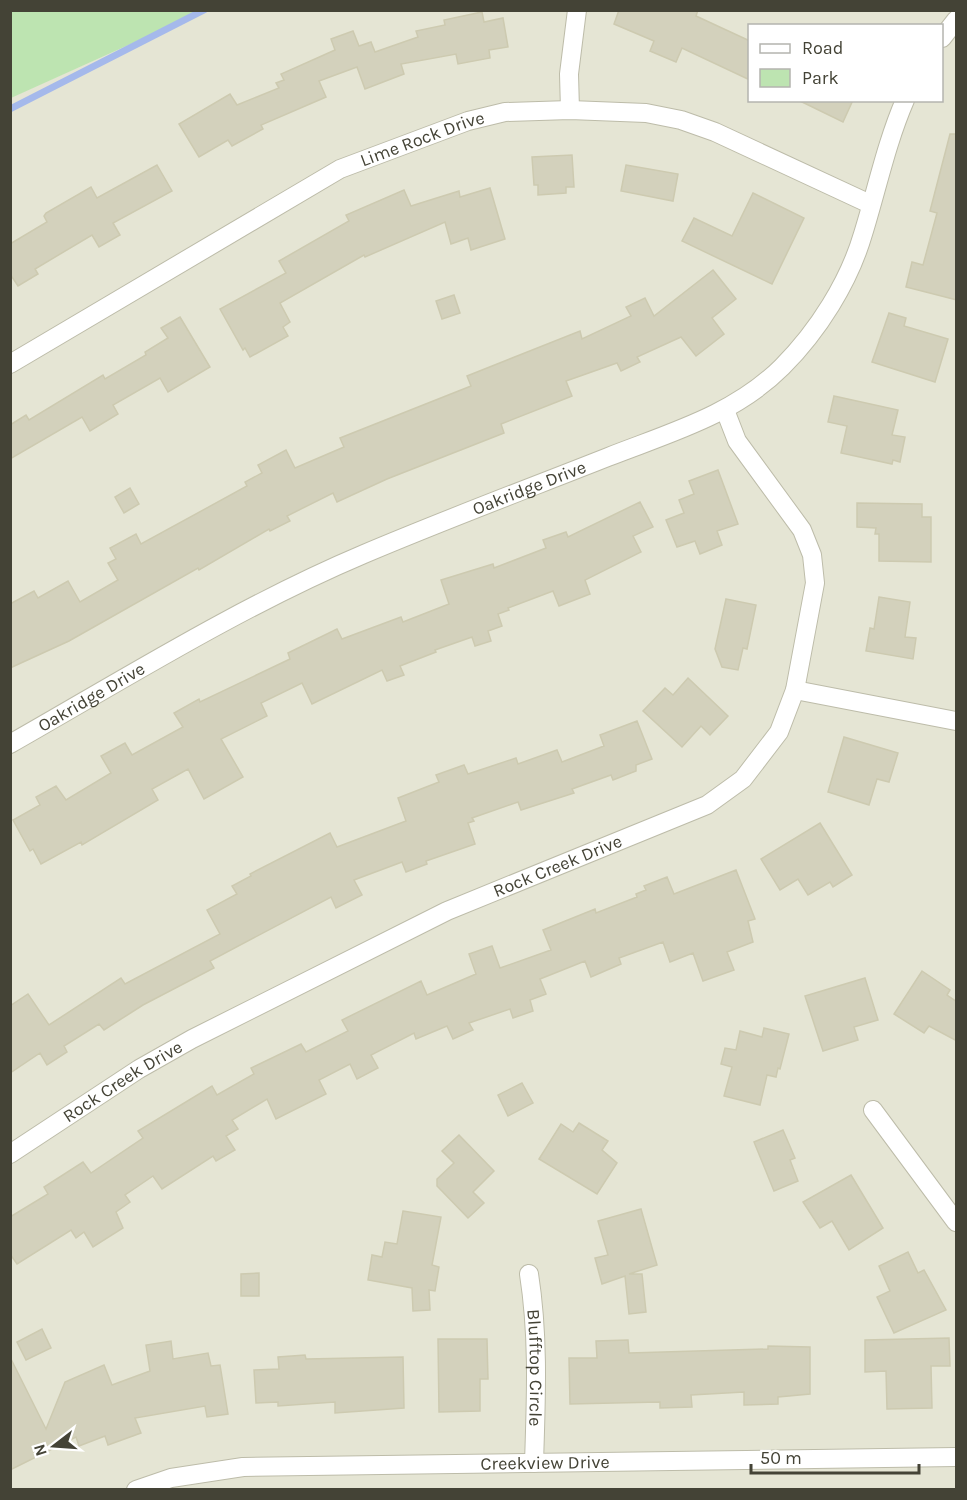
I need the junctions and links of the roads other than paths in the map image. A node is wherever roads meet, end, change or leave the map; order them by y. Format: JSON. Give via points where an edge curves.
{"nodes":[{"id":1,"x":577,"y":10,"type":"edge"},
{"id":2,"x":957,"y":20,"type":"edge"},
{"id":3,"x":943,"y":37,"type":"edge"},
{"id":4,"x":904,"y":102,"type":"edge"},
{"id":5,"x":570,"y":110,"type":"junction"},
{"id":6,"x":870,"y":204,"type":"junction"},
{"id":7,"x":10,"y":364,"type":"edge"},
{"id":8,"x":725,"y":410,"type":"junction"},
{"id":9,"x":795,"y":690,"type":"junction"},
{"id":10,"x":957,"y":721,"type":"edge"},
{"id":11,"x":10,"y":744,"type":"edge"},
{"id":12,"x":873,"y":1110,"type":"dead end"},
{"id":13,"x":10,"y":1154,"type":"edge"},
{"id":14,"x":957,"y":1222,"type":"edge"},
{"id":15,"x":530,"y":1274,"type":"dead end"},
{"id":16,"x":957,"y":1457,"type":"edge"},
{"id":17,"x":534,"y":1463,"type":"junction"},
{"id":18,"x":136,"y":1490,"type":"edge"}],
"edges":[{"from":1,"to":5,"type":"street","via":[[569,74]]},
{"from":2,"to":3,"type":"street"},
{"from":4,"to":6,"type":"street","name":"Oakridge Drive"},
{"from":5,"to":6,"type":"street","name":"Lime Rock Drive","via":[[646,113],[681,120],[716,132]]},
{"from":5,"to":7,"type":"street","name":"Lime Rock Drive","via":[[524,110],[468,121],[340,169]]},
{"from":6,"to":8,"type":"street","name":"Oakridge Drive","via":[[863,234],[836,296],[782,367]]},
{"from":8,"to":9,"type":"street","name":"Rock Creek Drive","via":[[736,441],[789,509],[812,555],[814,598]]},
{"from":8,"to":11,"type":"street","name":"Oakridge Drive","via":[[291,587]]},
{"from":9,"to":10,"type":"street"},
{"from":9,"to":13,"type":"street","name":"Rock Creek Drive","via":[[779,732],[743,779],[706,805],[404,932],[192,1039]]},
{"from":12,"to":14,"type":"street"},
{"from":15,"to":17,"type":"street","name":"Blufftop Circle","via":[[537,1368]]},
{"from":16,"to":17,"type":"street","name":"Creekview Drive"},
{"from":17,"to":18,"type":"street","name":"Creekview Drive","via":[[243,1467],[171,1478]]}]}
